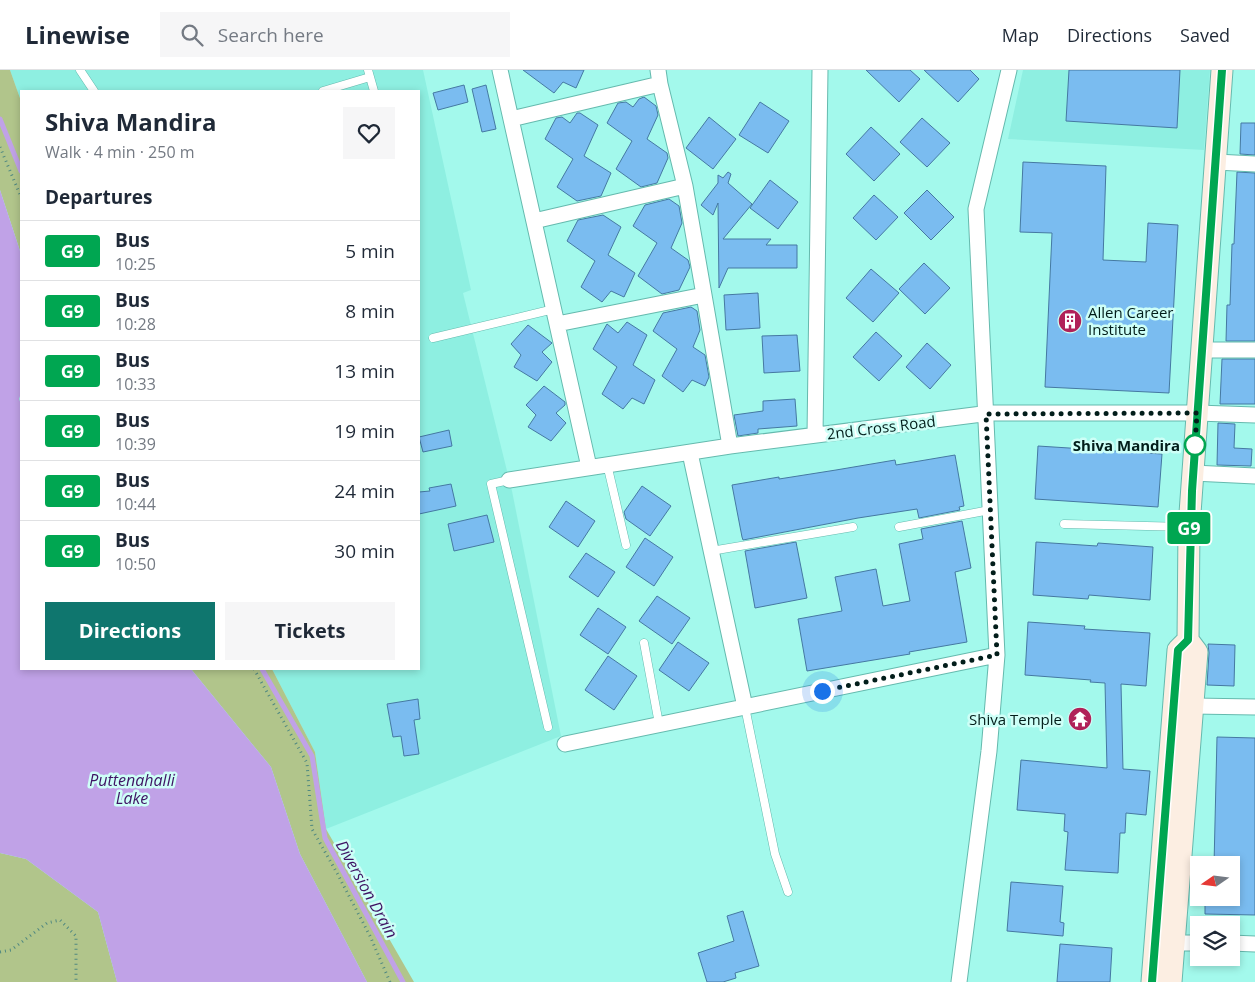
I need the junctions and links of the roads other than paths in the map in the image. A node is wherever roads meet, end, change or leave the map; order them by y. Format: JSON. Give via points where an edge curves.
{"nodes":[{"id":1,"x":80,"y":70,"type":"edge"},
{"id":2,"x":500,"y":70,"type":"edge"},
{"id":3,"x":820,"y":70,"type":"edge"},
{"id":4,"x":1009,"y":70,"type":"edge"},
{"id":5,"x":1222,"y":70,"type":"edge"},
{"id":6,"x":369,"y":74,"type":"edge"},
{"id":7,"x":659,"y":77,"type":"edge"},
{"id":8,"x":93,"y":90,"type":"edge"},
{"id":9,"x":326,"y":90,"type":"edge"},
{"id":10,"x":374,"y":90,"type":"edge"},
{"id":11,"x":511,"y":119,"type":"junction"},
{"id":12,"x":1216,"y":162,"type":"junction"},
{"id":13,"x":1255,"y":164,"type":"edge"},
{"id":14,"x":685,"y":186,"type":"junction"},
{"id":15,"x":534,"y":221,"type":"junction"},
{"id":16,"x":704,"y":295,"type":"junction"},
{"id":17,"x":556,"y":317,"type":"junction"},
{"id":18,"x":433,"y":338,"type":"dead end"},
{"id":19,"x":1202,"y":350,"type":"junction"},
{"id":20,"x":1255,"y":350,"type":"edge"},
{"id":21,"x":1197,"y":413,"type":"junction"},
{"id":22,"x":986,"y":414,"type":"junction"},
{"id":23,"x":1255,"y":415,"type":"edge"},
{"id":24,"x":815,"y":435,"type":"junction"},
{"id":25,"x":730,"y":446,"type":"junction"},
{"id":26,"x":690,"y":452,"type":"junction"},
{"id":27,"x":607,"y":464,"type":"junction"},
{"id":28,"x":589,"y":467,"type":"junction"},
{"id":29,"x":1193,"y":474,"type":"junction"},
{"id":30,"x":1255,"y":476,"type":"edge"},
{"id":31,"x":509,"y":480,"type":"joint"},
{"id":32,"x":990,"y":510,"type":"junction"},
{"id":33,"x":1064,"y":524,"type":"dead end"},
{"id":34,"x":853,"y":527,"type":"dead end"},
{"id":35,"x":899,"y":527,"type":"dead end"},
{"id":36,"x":1189,"y":527,"type":"junction"},
{"id":37,"x":626,"y":546,"type":"dead end"},
{"id":38,"x":711,"y":551,"type":"junction"},
{"id":39,"x":1188,"y":640,"type":"junction"},
{"id":40,"x":644,"y":643,"type":"dead end"},
{"id":41,"x":997,"y":655,"type":"junction"},
{"id":42,"x":745,"y":706,"type":"junction"},
{"id":43,"x":1193,"y":706,"type":"junction"},
{"id":44,"x":1255,"y":707,"type":"edge"},
{"id":45,"x":659,"y":724,"type":"junction"},
{"id":46,"x":548,"y":728,"type":"dead end"},
{"id":47,"x":565,"y":744,"type":"dead end"},
{"id":48,"x":788,"y":892,"type":"dead end"},
{"id":49,"x":1164,"y":943,"type":"junction"},
{"id":50,"x":1190,"y":943,"type":"edge"},
{"id":51,"x":1240,"y":944,"type":"edge"},
{"id":52,"x":1255,"y":944,"type":"edge"},
{"id":53,"x":959,"y":982,"type":"edge"},
{"id":54,"x":1152,"y":982,"type":"edge"},
{"id":55,"x":1171,"y":982,"type":"edge"}],
"edges":[{"from":1,"to":8,"type":"lane"},
{"from":2,"to":11,"type":"street"},
{"from":3,"to":24,"type":"street"},
{"from":4,"to":22,"type":"street","via":[[976,209]]},
{"from":5,"to":12,"type":"street"},
{"from":6,"to":9,"type":"lane"},
{"from":6,"to":10,"type":"lane"},
{"from":7,"to":11,"type":"street"},
{"from":7,"to":14,"type":"street"},
{"from":11,"to":15,"type":"street"},
{"from":12,"to":13,"type":"street"},
{"from":12,"to":19,"type":"street"},
{"from":14,"to":15,"type":"street"},
{"from":14,"to":16,"type":"street"},
{"from":15,"to":17,"type":"street"},
{"from":16,"to":17,"type":"street"},
{"from":16,"to":25,"type":"street"},
{"from":17,"to":18,"type":"lane"},
{"from":17,"to":28,"type":"street"},
{"from":19,"to":20,"type":"street"},
{"from":19,"to":21,"type":"street"},
{"from":21,"to":22,"type":"street","name":"2nd Cross Road"},
{"from":21,"to":23,"type":"street","name":"2nd Cross Road"},
{"from":21,"to":29,"type":"street"},
{"from":22,"to":24,"type":"street","name":"2nd Cross Road"},
{"from":22,"to":32,"type":"street"},
{"from":24,"to":25,"type":"street","name":"2nd Cross Road"},
{"from":25,"to":26,"type":"street","name":"2nd Cross Road"},
{"from":26,"to":27,"type":"street","name":"2nd Cross Road"},
{"from":26,"to":38,"type":"street"},
{"from":27,"to":28,"type":"street","name":"2nd Cross Road"},
{"from":27,"to":37,"type":"lane"},
{"from":28,"to":31,"type":"street","name":"2nd Cross Road"},
{"from":29,"to":30,"type":"street"},
{"from":29,"to":36,"type":"street"},
{"from":31,"to":46,"type":"lane","via":[[491,484]]},
{"from":32,"to":35,"type":"lane"},
{"from":32,"to":41,"type":"street"},
{"from":33,"to":36,"type":"lane"},
{"from":34,"to":38,"type":"lane"},
{"from":36,"to":39,"type":"street"},
{"from":38,"to":42,"type":"street"},
{"from":39,"to":43,"type":"street","via":[[1196,652]]},
{"from":39,"to":49,"type":"street","via":[[1178,650]]},
{"from":40,"to":45,"type":"lane"},
{"from":41,"to":42,"type":"street"},
{"from":41,"to":53,"type":"street","via":[[990,751]]},
{"from":42,"to":45,"type":"street"},
{"from":42,"to":48,"type":"lane","via":[[776,854]]},
{"from":43,"to":44,"type":"street"},
{"from":43,"to":49,"type":"street"},
{"from":45,"to":47,"type":"street"},
{"from":49,"to":50,"type":"street"},
{"from":49,"to":54,"type":"street"},
{"from":49,"to":55,"type":"street"},
{"from":51,"to":52,"type":"street"}]}
